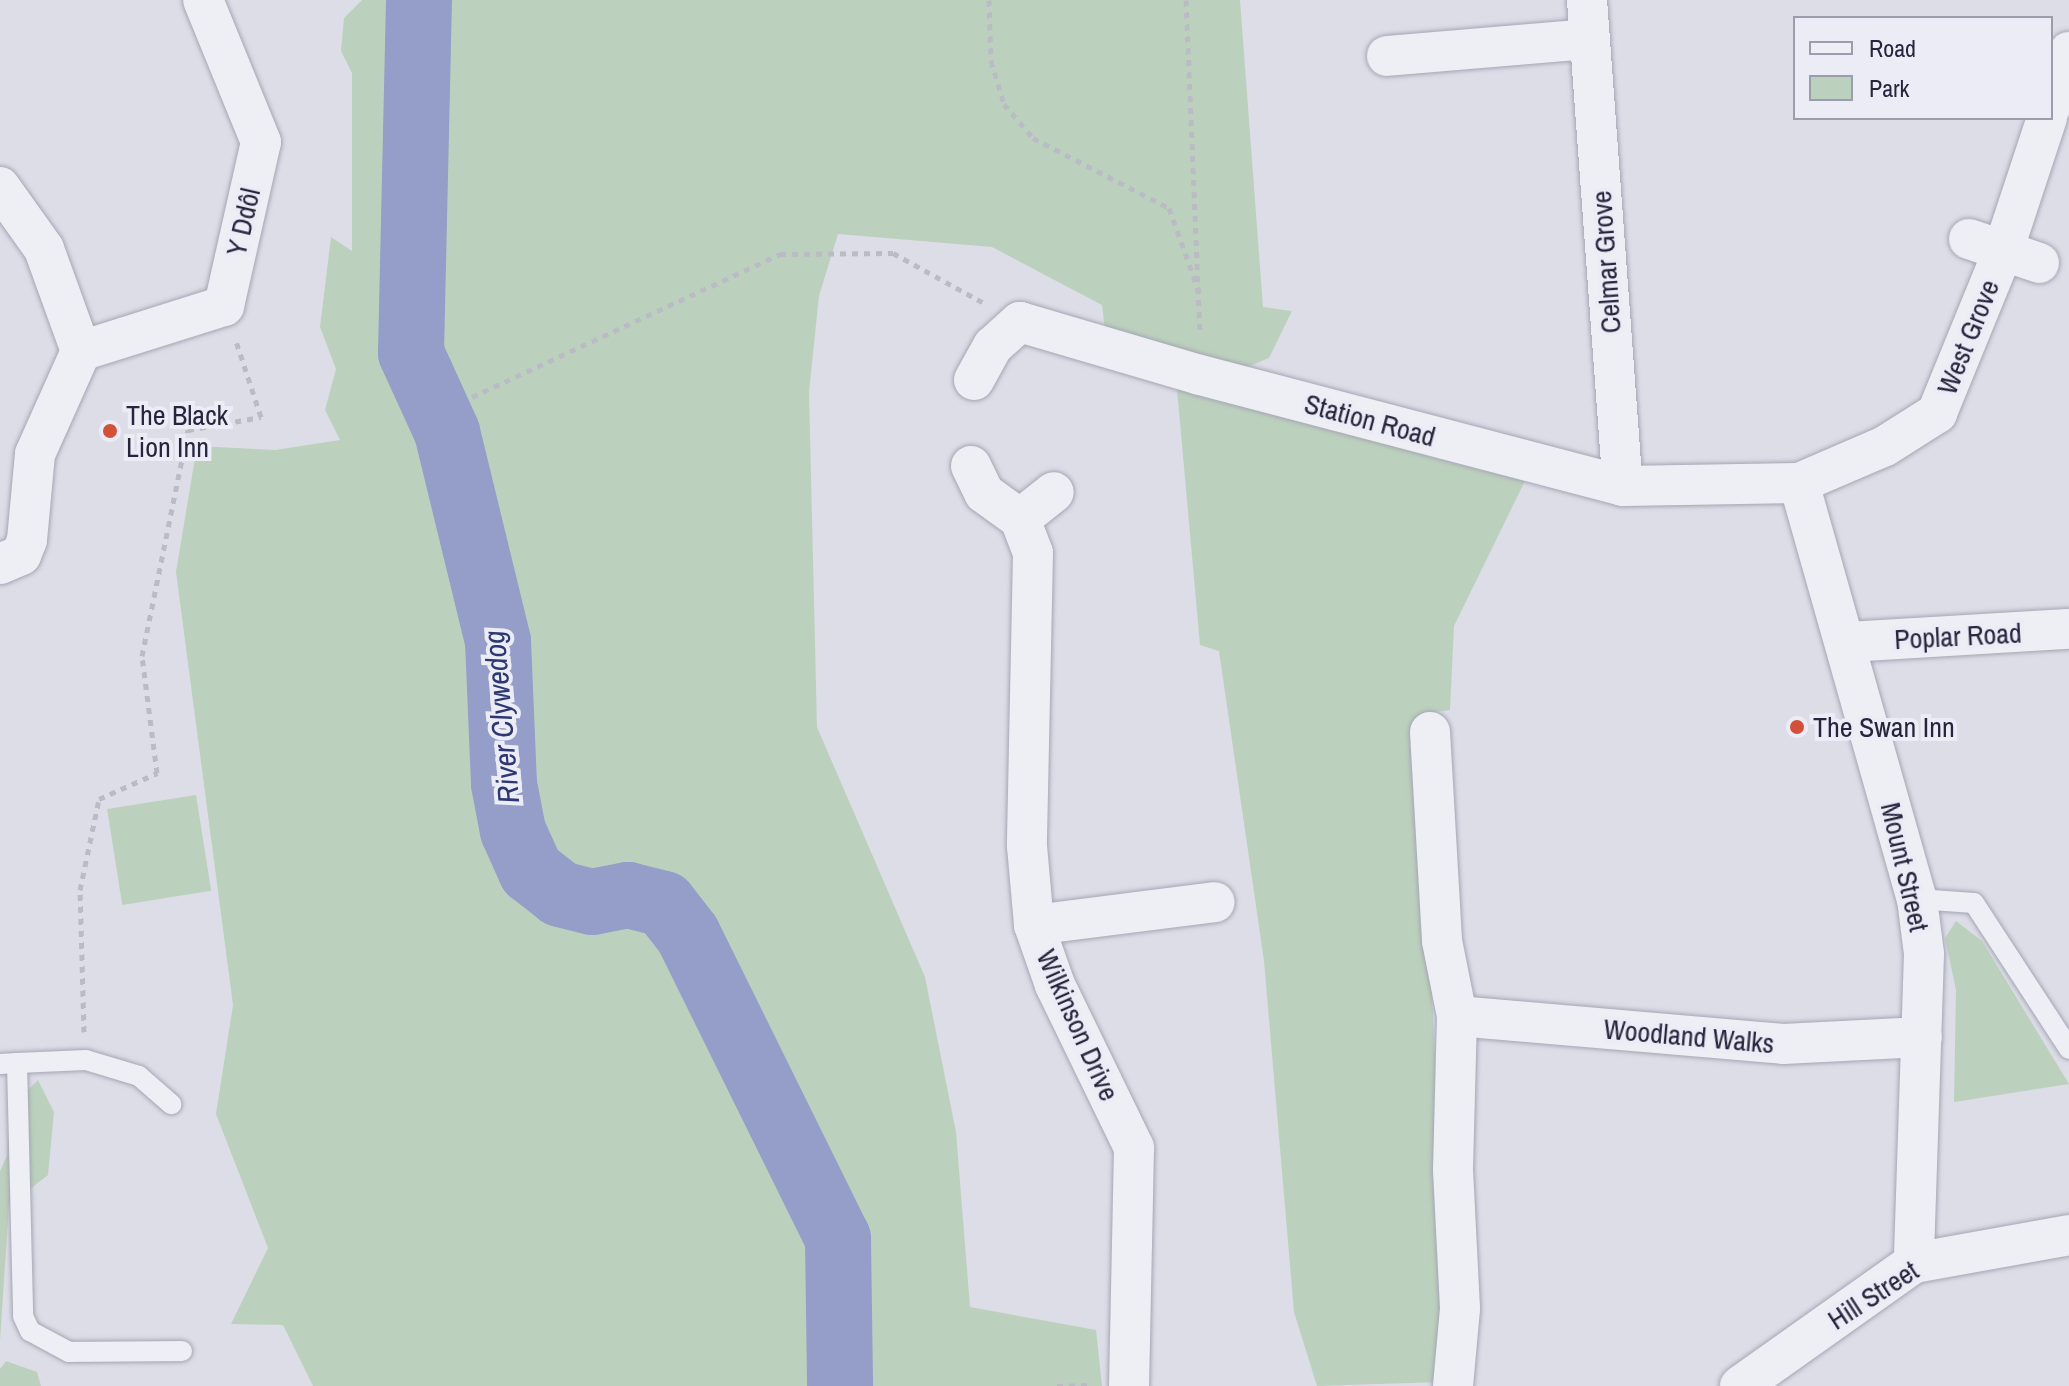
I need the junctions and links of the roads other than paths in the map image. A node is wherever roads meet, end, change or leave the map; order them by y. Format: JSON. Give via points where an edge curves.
{"nodes":[{"id":1,"x":203,"y":0,"type":"edge"},
{"id":2,"x":1588,"y":19,"type":"edge"},
{"id":3,"x":2069,"y":52,"type":"edge"},
{"id":4,"x":1387,"y":56,"type":"dead end"},
{"id":5,"x":2053,"y":100,"type":"edge"},
{"id":6,"x":2046,"y":120,"type":"edge"},
{"id":7,"x":0,"y":187,"type":"edge"},
{"id":8,"x":81,"y":351,"type":"junction"},
{"id":9,"x":974,"y":380,"type":"dead end"},
{"id":10,"x":971,"y":466,"type":"dead end"},
{"id":11,"x":1799,"y":483,"type":"junction"},
{"id":12,"x":1623,"y":486,"type":"junction"},
{"id":13,"x":1054,"y":492,"type":"dead end"},
{"id":14,"x":1020,"y":519,"type":"junction"},
{"id":15,"x":0,"y":564,"type":"edge"},
{"id":16,"x":2069,"y":629,"type":"edge"},
{"id":17,"x":1847,"y":642,"type":"junction"},
{"id":18,"x":1430,"y":732,"type":"dead end"},
{"id":19,"x":1917,"y":899,"type":"junction"},
{"id":20,"x":1215,"y":902,"type":"dead end"},
{"id":21,"x":1034,"y":925,"type":"junction"},
{"id":22,"x":1457,"y":1016,"type":"junction"},
{"id":23,"x":1922,"y":1037,"type":"junction"},
{"id":24,"x":2069,"y":1049,"type":"edge"},
{"id":25,"x":9,"y":1063,"type":"edge"},
{"id":26,"x":171,"y":1104,"type":"dead end"},
{"id":27,"x":2069,"y":1235,"type":"edge"},
{"id":28,"x":1914,"y":1263,"type":"junction"},
{"id":29,"x":182,"y":1351,"type":"dead end"},
{"id":30,"x":1129,"y":1386,"type":"edge"},
{"id":31,"x":1453,"y":1386,"type":"edge"},
{"id":32,"x":1740,"y":1386,"type":"edge"}],
"edges":[{"from":1,"to":8,"type":"street","name":"Y Ddôl","via":[[261,142],[224,306]]},
{"from":2,"to":4,"type":"street","name":"Celmar Grove"},
{"from":2,"to":12,"type":"street","name":"Celmar Grove"},
{"from":3,"to":5,"type":"street"},
{"from":6,"to":11,"type":"street","name":"West Grove","via":[[2004,251],[1937,413],[1885,446]]},
{"from":7,"to":8,"type":"street","via":[[44,249]]},
{"from":8,"to":15,"type":"street","via":[[35,454],[27,540],[21,555]]},
{"from":9,"to":12,"type":"street","name":"Station Road","via":[[993,346],[1020,322]]},
{"from":10,"to":14,"type":"street","via":[[984,493]]},
{"from":11,"to":12,"type":"street","name":"Station Road"},
{"from":11,"to":17,"type":"street","name":"Mount Street"},
{"from":13,"to":14,"type":"street"},
{"from":14,"to":21,"type":"street","name":"Wilkinson Drive","via":[[1033,553],[1035,583],[1027,846]]},
{"from":16,"to":17,"type":"street","name":"Poplar Road"},
{"from":17,"to":19,"type":"street","name":"Mount Street"},
{"from":18,"to":22,"type":"street","via":[[1442,941]]},
{"from":19,"to":23,"type":"street","name":"Mount Street","via":[[1924,954]]},
{"from":19,"to":24,"type":"lane","via":[[1974,903]]},
{"from":20,"to":21,"type":"street"},
{"from":21,"to":30,"type":"street","name":"Wilkinson Drive","via":[[1055,985],[1134,1148]]},
{"from":22,"to":23,"type":"street","name":"Woodland Walks","via":[[1783,1044]]},
{"from":22,"to":31,"type":"street","via":[[1453,1170],[1460,1309]]},
{"from":23,"to":28,"type":"street","name":"Mount Street"},
{"from":25,"to":26,"type":"lane","via":[[86,1060],[139,1076]]},
{"from":25,"to":29,"type":"lane","via":[[23,1316],[30,1331],[69,1352]]},
{"from":27,"to":28,"type":"street","name":"Hill Street"},
{"from":28,"to":32,"type":"street","name":"Hill Street"}]}
